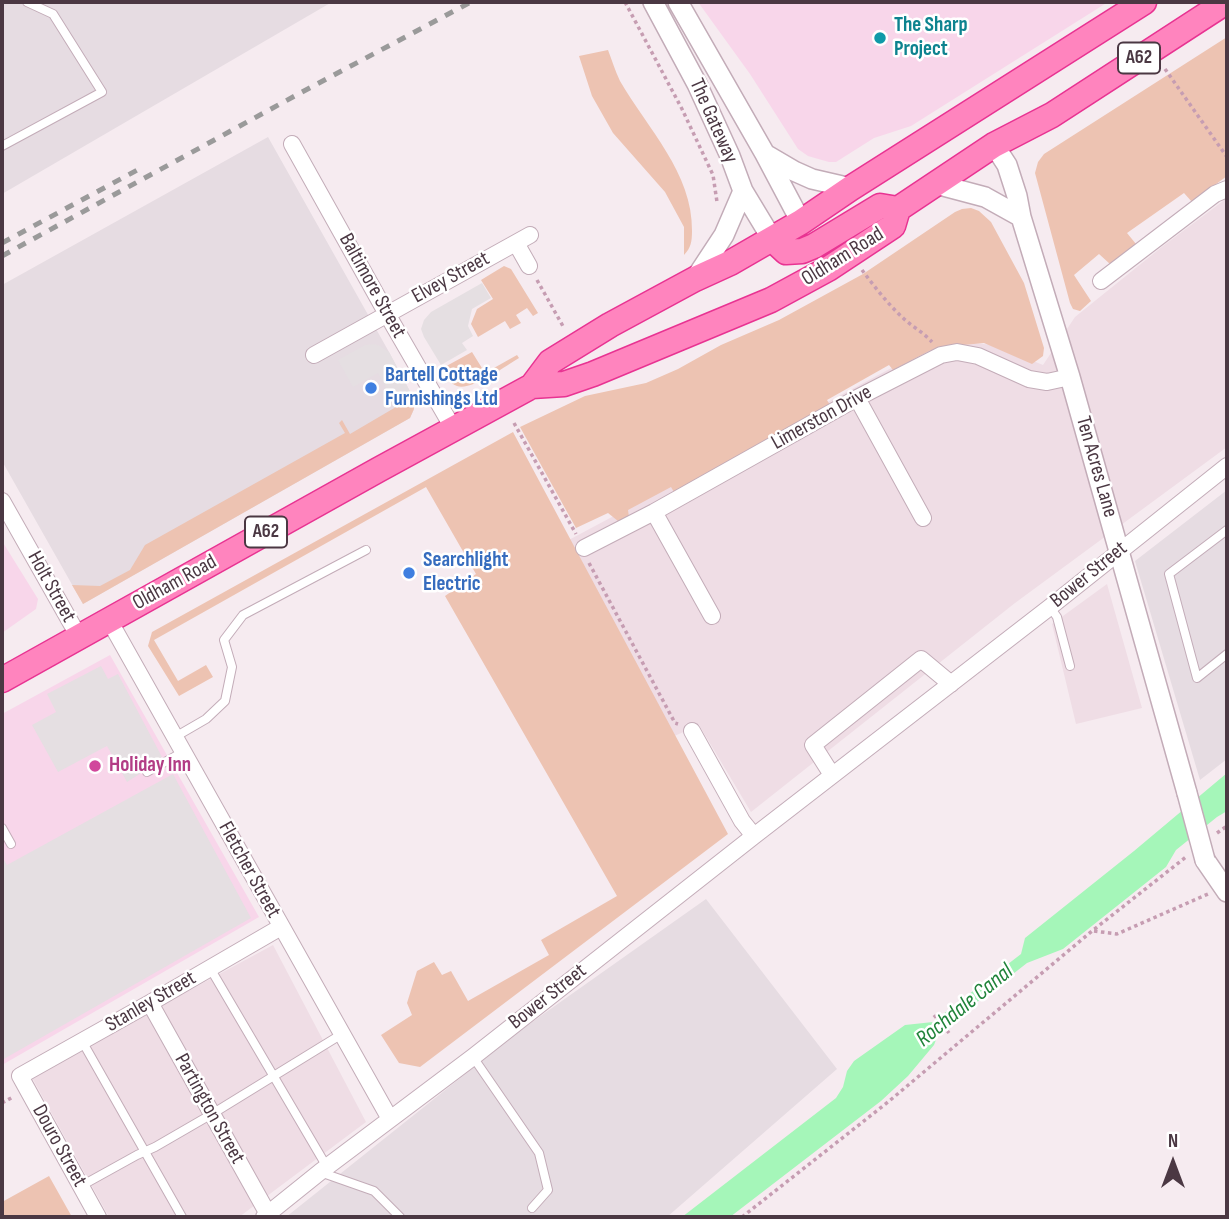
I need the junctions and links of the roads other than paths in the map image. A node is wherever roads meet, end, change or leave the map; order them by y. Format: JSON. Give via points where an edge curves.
{"nodes":[{"id":1,"x":27,"y":2,"type":"edge"},
{"id":2,"x":653,"y":2,"type":"edge"},
{"id":3,"x":678,"y":2,"type":"edge"},
{"id":4,"x":1144,"y":2,"type":"edge"},
{"id":5,"x":1226,"y":2,"type":"edge"},
{"id":6,"x":972,"y":111,"type":"junction"},
{"id":7,"x":292,"y":144,"type":"dead end"},
{"id":8,"x":994,"y":145,"type":"junction"},
{"id":9,"x":2,"y":146,"type":"edge"},
{"id":10,"x":765,"y":154,"type":"junction"},
{"id":11,"x":936,"y":184,"type":"junction"},
{"id":12,"x":851,"y":188,"type":"junction"},
{"id":13,"x":1227,"y":188,"type":"edge"},
{"id":14,"x":743,"y":191,"type":"junction"},
{"id":15,"x":898,"y":209,"type":"junction"},
{"id":16,"x":1021,"y":217,"type":"junction"},
{"id":17,"x":801,"y":222,"type":"junction"},
{"id":18,"x":772,"y":240,"type":"junction"},
{"id":19,"x":814,"y":246,"type":"junction"},
{"id":20,"x":529,"y":266,"type":"road end"},
{"id":21,"x":828,"y":269,"type":"junction"},
{"id":22,"x":695,"y":279,"type":"junction"},
{"id":23,"x":1101,"y":281,"type":"dead end"},
{"id":24,"x":387,"y":314,"type":"junction"},
{"id":25,"x":314,"y":355,"type":"dead end"},
{"id":26,"x":1070,"y":377,"type":"junction"},
{"id":27,"x":532,"y":386,"type":"junction"},
{"id":28,"x":857,"y":398,"type":"junction"},
{"id":29,"x":453,"y":428,"type":"junction"},
{"id":30,"x":1225,"y":472,"type":"edge"},
{"id":31,"x":2,"y":501,"type":"edge"},
{"id":32,"x":654,"y":512,"type":"junction"},
{"id":33,"x":923,"y":518,"type":"dead end"},
{"id":34,"x":1227,"y":530,"type":"edge"},
{"id":35,"x":584,"y":548,"type":"road end"},
{"id":36,"x":366,"y":550,"type":"dead end"},
{"id":37,"x":1120,"y":551,"type":"junction"},
{"id":38,"x":1050,"y":607,"type":"junction"},
{"id":39,"x":712,"y":616,"type":"dead end"},
{"id":40,"x":109,"y":620,"type":"junction"},
{"id":41,"x":79,"y":636,"type":"junction"},
{"id":42,"x":1227,"y":654,"type":"edge"},
{"id":43,"x":1070,"y":666,"type":"dead end"},
{"id":44,"x":2,"y":680,"type":"edge"},
{"id":45,"x":951,"y":684,"type":"junction"},
{"id":46,"x":692,"y":731,"type":"road end"},
{"id":47,"x":176,"y":737,"type":"junction"},
{"id":48,"x":183,"y":752,"type":"junction"},
{"id":49,"x":147,"y":772,"type":"dead end"},
{"id":50,"x":832,"y":775,"type":"junction"},
{"id":51,"x":2,"y":828,"type":"edge"},
{"id":52,"x":754,"y":836,"type":"junction"},
{"id":53,"x":11,"y":844,"type":"dead end"},
{"id":54,"x":1226,"y":890,"type":"edge"},
{"id":55,"x":281,"y":927,"type":"junction"},
{"id":56,"x":210,"y":968,"type":"junction"},
{"id":57,"x":150,"y":1003,"type":"junction"},
{"id":58,"x":342,"y":1034,"type":"junction"},
{"id":59,"x":82,"y":1041,"type":"junction"},
{"id":60,"x":473,"y":1056,"type":"junction"},
{"id":61,"x":20,"y":1076,"type":"joint"},
{"id":62,"x":273,"y":1076,"type":"junction"},
{"id":63,"x":212,"y":1114,"type":"junction"},
{"id":64,"x":390,"y":1119,"type":"junction"},
{"id":65,"x":145,"y":1152,"type":"junction"},
{"id":66,"x":323,"y":1170,"type":"junction"},
{"id":67,"x":81,"y":1186,"type":"junction"},
{"id":68,"x":531,"y":1208,"type":"dead end"},
{"id":69,"x":266,"y":1216,"type":"edge"},
{"id":70,"x":98,"y":1217,"type":"edge"},
{"id":71,"x":182,"y":1217,"type":"edge"},
{"id":72,"x":400,"y":1217,"type":"edge"}],
"edges":[{"from":1,"to":9,"type":"lane","via":[[52,14],[102,92]]},
{"from":2,"to":14,"type":"street","name":"The Gateway","via":[[697,84]]},
{"from":3,"to":10,"type":"street","name":"The Gateway"},
{"from":4,"to":6,"type":"highway","name":"Oldham Road","number":"A62"},
{"from":5,"to":8,"type":"highway","name":"Oldham Road","number":"A62","via":[[1052,115]]},
{"from":6,"to":8,"type":"highway"},
{"from":6,"to":12,"type":"highway","name":"Oldham Road","number":"A62"},
{"from":7,"to":24,"type":"street","name":"Baltimore Street"},
{"from":8,"to":11,"type":"highway","name":"Oldham Road","number":"A62"},
{"from":8,"to":16,"type":"street","name":"Ten Acres Lane","via":[[1007,165]]},
{"from":10,"to":12,"type":"street","via":[[813,179]]},
{"from":10,"to":17,"type":"street","name":"The Gateway"},
{"from":11,"to":15,"type":"highway","name":"Oldham Road","number":"A62"},
{"from":11,"to":16,"type":"street","via":[[985,197]]},
{"from":12,"to":17,"type":"highway","name":"Oldham Road","number":"A62"},
{"from":13,"to":23,"type":"street"},
{"from":14,"to":18,"type":"street","name":"The Gateway"},
{"from":14,"to":22,"type":"street"},
{"from":15,"to":19,"type":"highway","via":[[880,206]]},
{"from":15,"to":21,"type":"highway","name":"Oldham Road","number":"A62","via":[[893,226]]},
{"from":16,"to":26,"type":"street","name":"Ten Acres Lane"},
{"from":17,"to":18,"type":"highway","name":"Oldham Road","number":"A62"},
{"from":17,"to":19,"type":"highway"},
{"from":18,"to":19,"type":"highway","via":[[786,252]]},
{"from":18,"to":22,"type":"highway","name":"Oldham Road","number":"A62"},
{"from":19,"to":21,"type":"highway"},
{"from":20,"to":24,"type":"street","name":"Elvey Street","via":[[523,239]]},
{"from":21,"to":27,"type":"highway","name":"Oldham Road","number":"A62","via":[[771,300],[593,374],[564,384]]},
{"from":22,"to":27,"type":"highway","name":"Oldham Road","number":"A62","via":[[550,362]]},
{"from":24,"to":25,"type":"street","name":"Elvey Street"},
{"from":24,"to":29,"type":"street","name":"Baltimore Street"},
{"from":26,"to":28,"type":"street","name":"Limerston Drive","via":[[1046,382],[1029,379],[978,356],[957,352],[941,355]]},
{"from":26,"to":37,"type":"street","name":"Ten Acres Lane"},
{"from":27,"to":29,"type":"highway","name":"Oldham Road","number":"A62"},
{"from":28,"to":32,"type":"street","name":"Limerston Drive"},
{"from":28,"to":33,"type":"street"},
{"from":29,"to":40,"type":"highway","name":"Oldham Road","number":"A62"},
{"from":30,"to":37,"type":"street","name":"Bower Street"},
{"from":31,"to":41,"type":"street","name":"Holt Street"},
{"from":32,"to":35,"type":"street","name":"Limerston Drive"},
{"from":32,"to":39,"type":"street"},
{"from":34,"to":42,"type":"lane","via":[[1169,574],[1197,678]]},
{"from":36,"to":47,"type":"lane","via":[[243,615],[223,640],[232,667],[225,701]]},
{"from":37,"to":38,"type":"street","name":"Bower Street"},
{"from":37,"to":54,"type":"street","name":"Ten Acres Lane","bridge":true,"via":[[1187,793],[1196,859]]},
{"from":38,"to":43,"type":"lane"},
{"from":38,"to":45,"type":"street","name":"Bower Street"},
{"from":40,"to":41,"type":"highway","name":"Oldham Road","number":"A62"},
{"from":40,"to":47,"type":"street","name":"Fletcher Street"},
{"from":41,"to":44,"type":"highway","name":"Oldham Road","number":"A62"},
{"from":45,"to":50,"type":"street","name":"Bower Street"},
{"from":45,"to":50,"type":"street","via":[[921,659],[813,745]]},
{"from":46,"to":52,"type":"street"},
{"from":47,"to":48,"type":"street","name":"Fletcher Street"},
{"from":48,"to":49,"type":"lane"},
{"from":48,"to":55,"type":"street","name":"Fletcher Street"},
{"from":50,"to":52,"type":"street","name":"Bower Street"},
{"from":51,"to":53,"type":"lane"},
{"from":52,"to":60,"type":"street","name":"Bower Street"},
{"from":55,"to":56,"type":"street","name":"Stanley Street"},
{"from":55,"to":58,"type":"street","name":"Fletcher Street"},
{"from":56,"to":57,"type":"street","name":"Stanley Street"},
{"from":56,"to":62,"type":"lane"},
{"from":57,"to":59,"type":"street","name":"Stanley Street"},
{"from":57,"to":63,"type":"street","name":"Partington Street"},
{"from":58,"to":62,"type":"lane"},
{"from":58,"to":64,"type":"street","name":"Fletcher Street"},
{"from":59,"to":61,"type":"street","name":"Stanley Street"},
{"from":59,"to":65,"type":"lane"},
{"from":60,"to":64,"type":"street","name":"Bower Street"},
{"from":60,"to":68,"type":"lane","via":[[539,1153],[548,1190]]},
{"from":61,"to":67,"type":"street","name":"Douro Street"},
{"from":62,"to":63,"type":"lane"},
{"from":62,"to":66,"type":"lane"},
{"from":63,"to":65,"type":"lane"},
{"from":63,"to":69,"type":"street","name":"Partington Street"},
{"from":64,"to":66,"type":"street","name":"Bower Street"},
{"from":65,"to":67,"type":"lane"},
{"from":65,"to":71,"type":"lane"},
{"from":66,"to":69,"type":"street","name":"Bower Street"},
{"from":66,"to":72,"type":"lane","via":[[374,1191]]},
{"from":67,"to":70,"type":"street","name":"Douro Street"}]}
